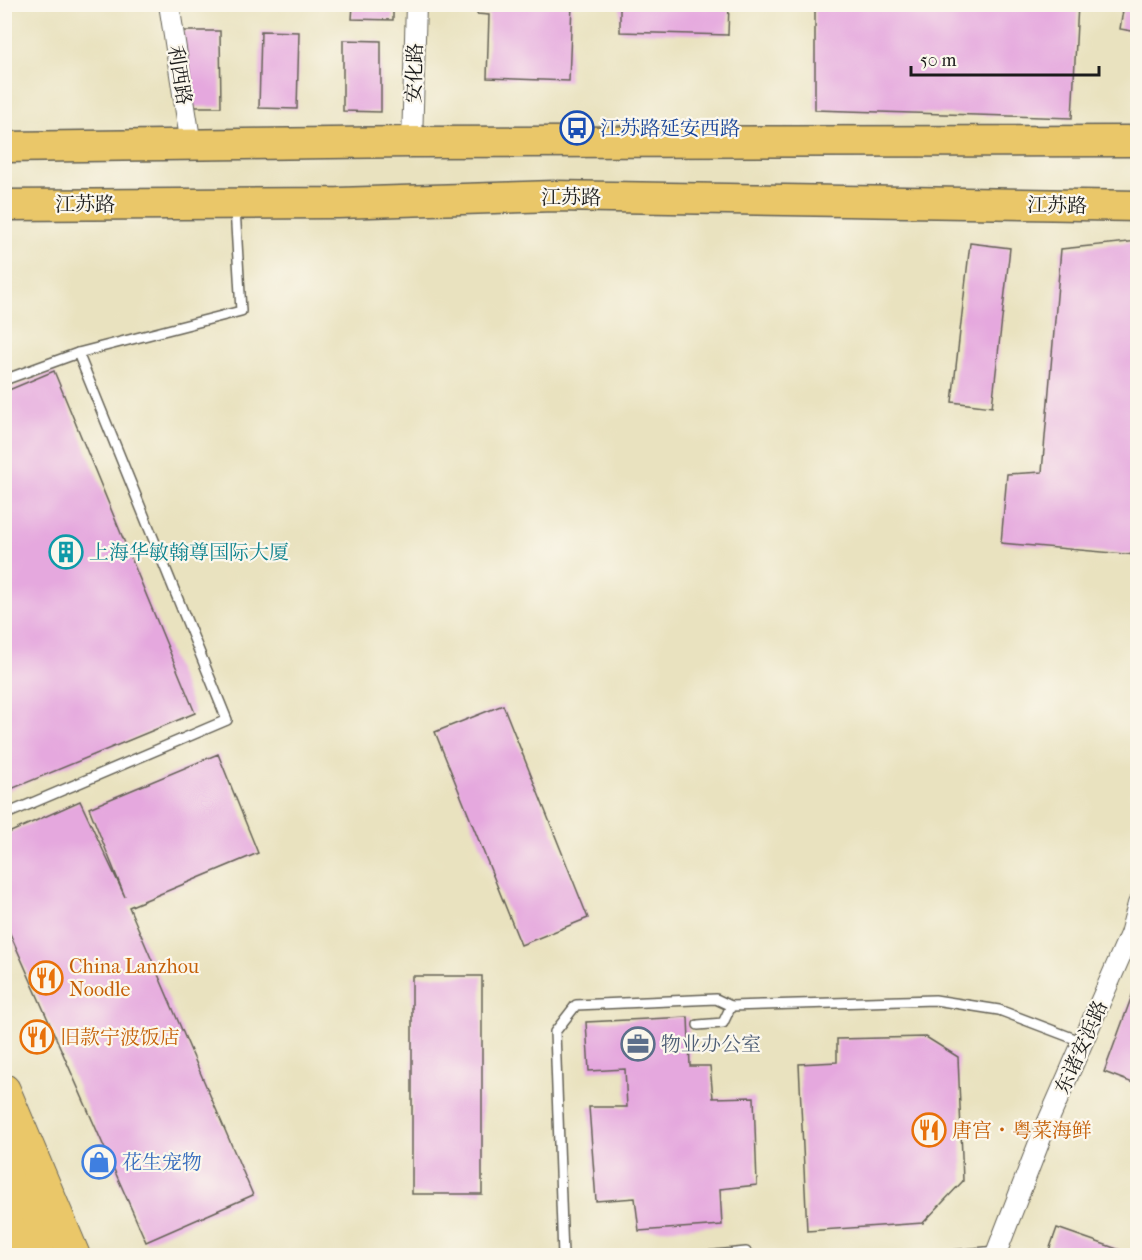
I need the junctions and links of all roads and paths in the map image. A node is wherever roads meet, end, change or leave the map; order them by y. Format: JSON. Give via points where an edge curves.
{"nodes":[{"id":1,"x":170,"y":4,"type":"edge"},
{"id":2,"x":416,"y":4,"type":"edge"},
{"id":3,"x":1137,"y":141,"type":"edge"},
{"id":4,"x":412,"y":142,"type":"junction"},
{"id":5,"x":191,"y":145,"type":"junction"},
{"id":6,"x":4,"y":147,"type":"edge"},
{"id":7,"x":235,"y":203,"type":"junction"},
{"id":8,"x":4,"y":205,"type":"edge"},
{"id":9,"x":1137,"y":206,"type":"edge"},
{"id":10,"x":78,"y":353,"type":"junction"},
{"id":11,"x":4,"y":380,"type":"edge"},
{"id":12,"x":4,"y":815,"type":"edge"},
{"id":13,"x":1137,"y":904,"type":"edge"},
{"id":14,"x":731,"y":1006,"type":"junction"},
{"id":15,"x":698,"y":1025,"type":"dead end"},
{"id":16,"x":1083,"y":1042,"type":"junction"},
{"id":17,"x":4,"y":1090,"type":"edge"},
{"id":18,"x":4,"y":1153,"type":"edge"},
{"id":19,"x":4,"y":1216,"type":"edge"},
{"id":20,"x":995,"y":1253,"type":"edge"},
{"id":21,"x":21,"y":1256,"type":"edge"},
{"id":22,"x":41,"y":1256,"type":"edge"},
{"id":23,"x":74,"y":1256,"type":"edge"},
{"id":24,"x":562,"y":1256,"type":"edge"},
{"id":25,"x":705,"y":1256,"type":"edge"},
{"id":26,"x":750,"y":1256,"type":"edge"},
{"id":27,"x":944,"y":1256,"type":"edge"}],
"edges":[{"from":1,"to":5,"type":"street","name":"利西路"},
{"from":2,"to":4,"type":"street","name":"安化路"},
{"from":3,"to":4,"type":"main road"},
{"from":4,"to":5,"type":"main road"},
{"from":5,"to":6,"type":"main road"},
{"from":7,"to":8,"type":"main road","name":"江苏路"},
{"from":7,"to":9,"type":"main road","name":"江苏路","via":[[554,196]]},
{"from":7,"to":10,"type":"lane","via":[[241,311]]},
{"from":10,"to":11,"type":"lane"},
{"from":10,"to":12,"type":"lane","via":[[227,720]]},
{"from":13,"to":16,"type":"street","name":"东诸安浜路","via":[[1130,934]]},
{"from":14,"to":15,"type":"lane","via":[[723,1023]]},
{"from":14,"to":16,"type":"lane","via":[[935,1000],[999,1010]]},
{"from":14,"to":24,"type":"lane","via":[[716,999],[576,1005],[555,1032]]},
{"from":16,"to":20,"type":"street","name":"东诸安浜路"},
{"from":17,"to":23,"type":"highway"},
{"from":18,"to":22,"type":"main road"},
{"from":19,"to":21,"type":"highway"},
{"from":20,"to":27,"type":"lane"},
{"from":25,"to":26,"type":"lane","via":[[746,1252]]}]}
